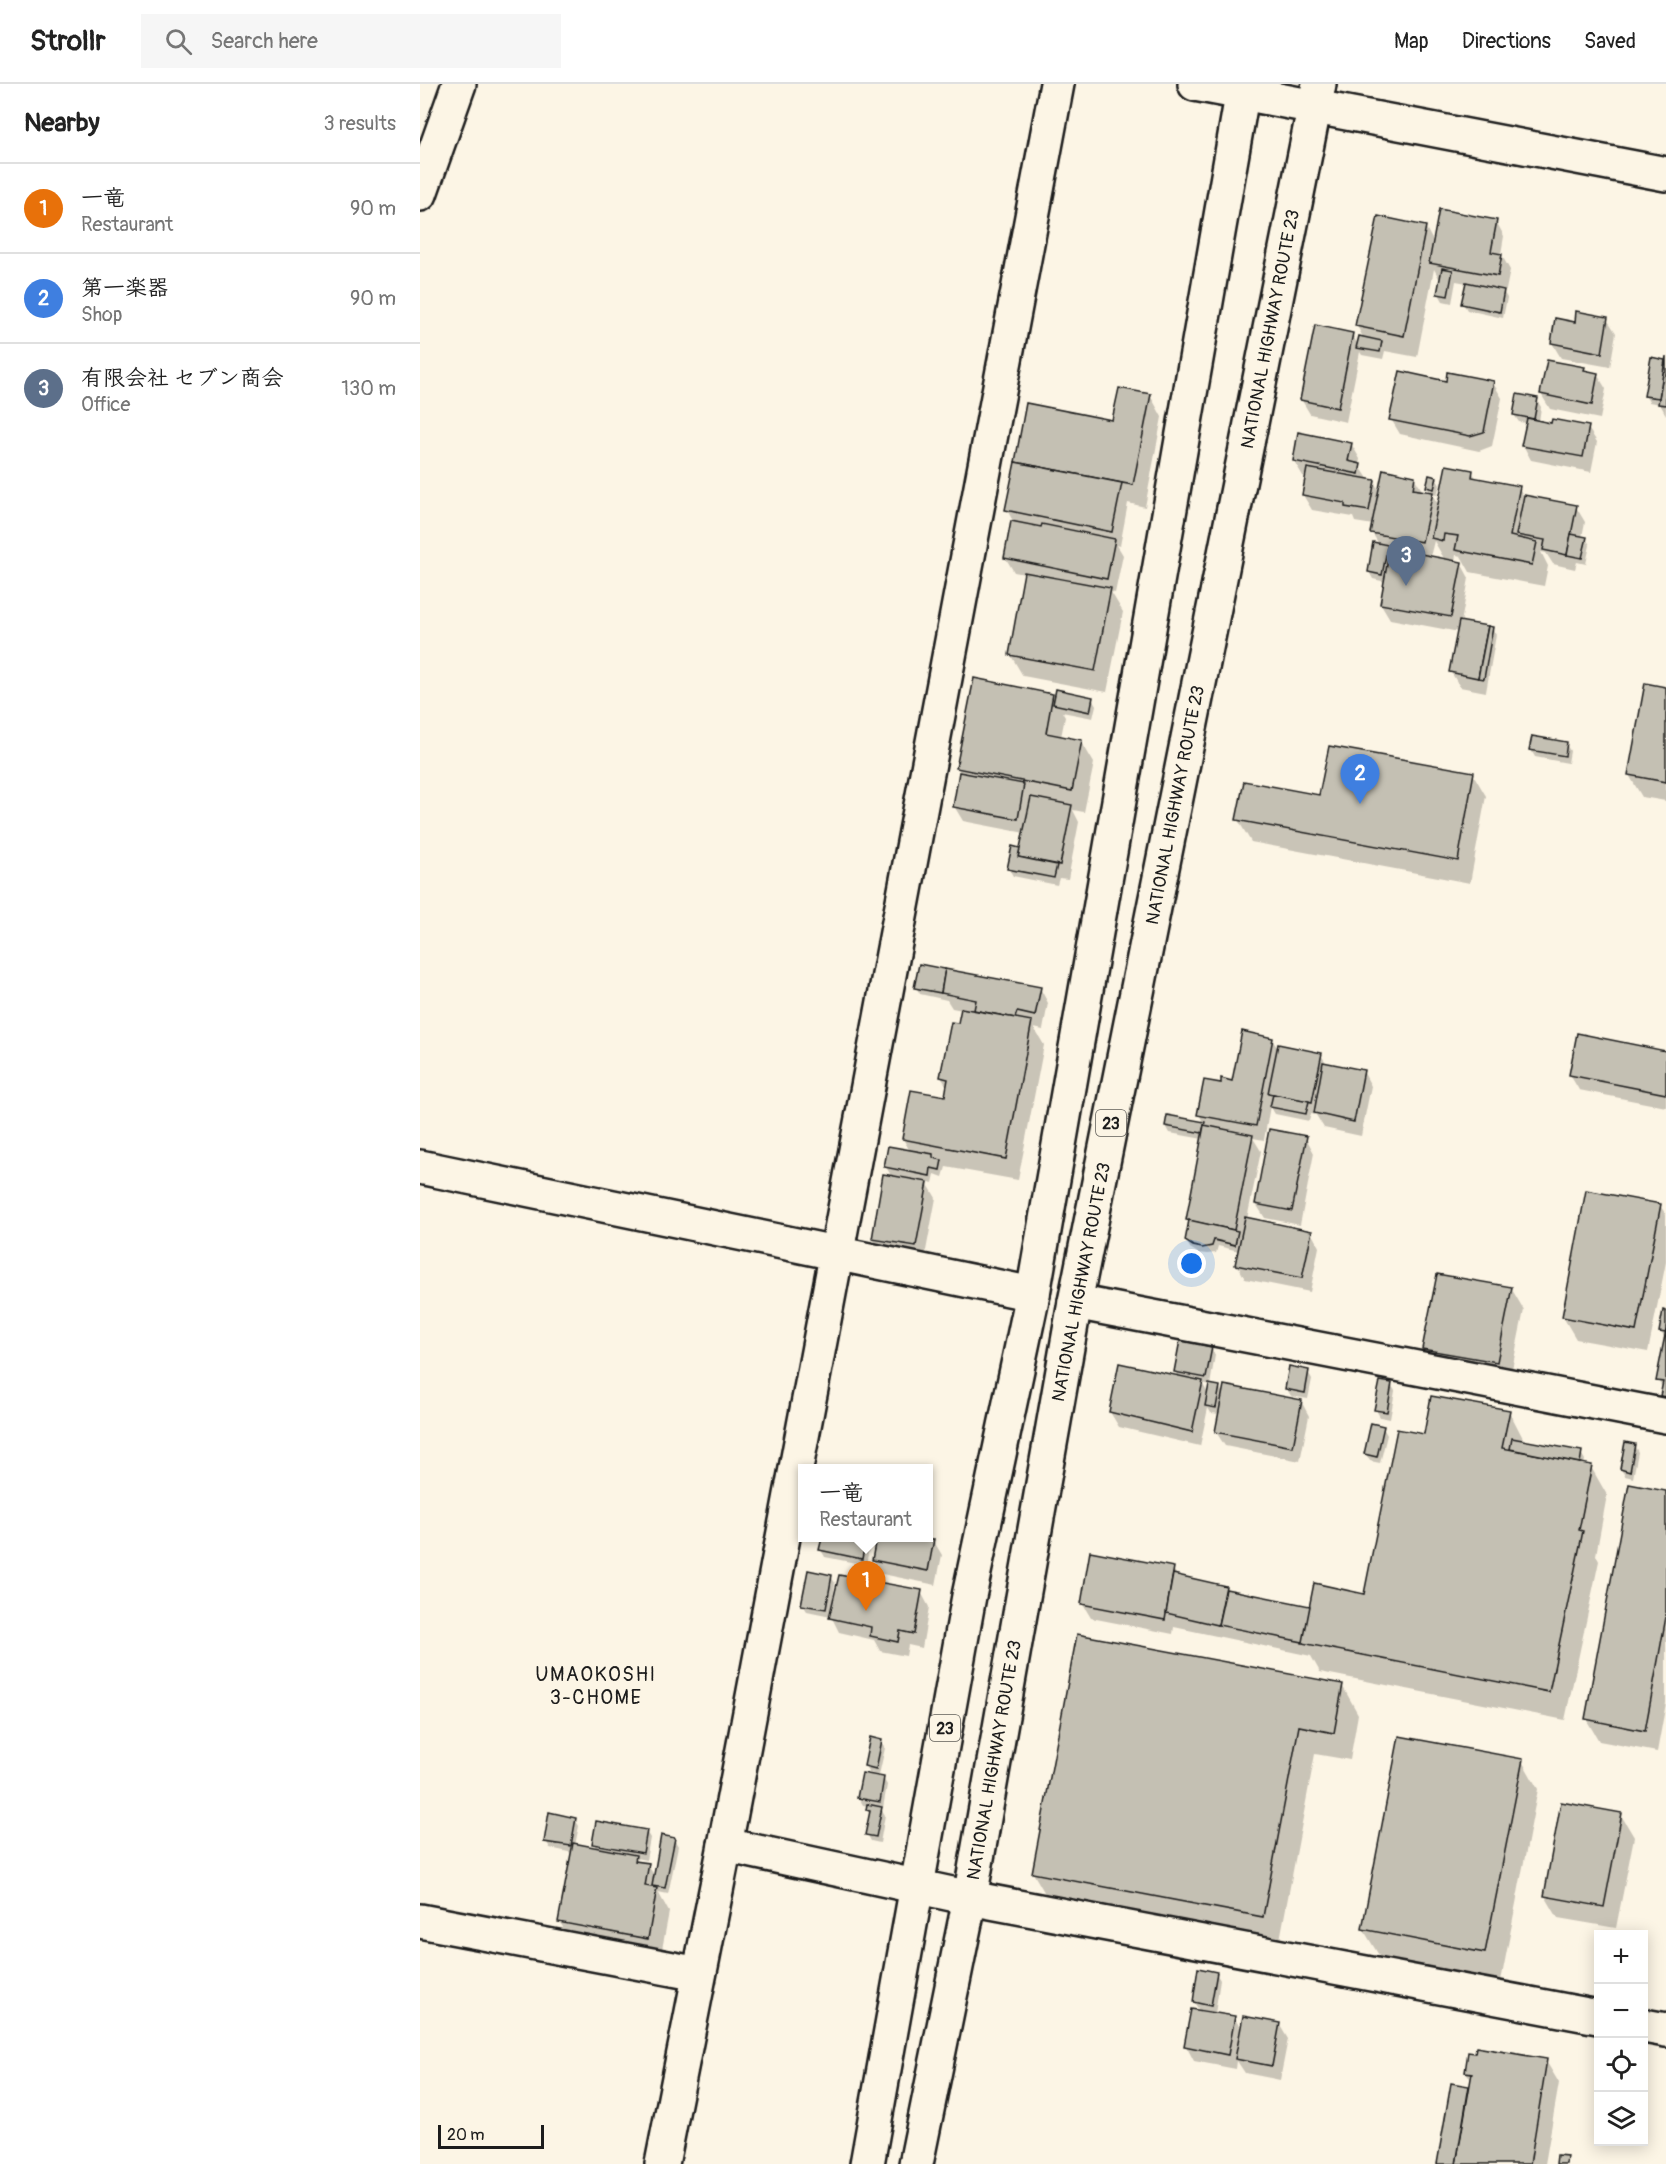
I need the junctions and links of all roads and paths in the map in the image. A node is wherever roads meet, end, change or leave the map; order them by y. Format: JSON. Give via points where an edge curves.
{"nodes":[{"id":1,"x":459,"y":84,"type":"edge"},
{"id":2,"x":1057,"y":84,"type":"edge"},
{"id":3,"x":1195,"y":84,"type":"edge"},
{"id":4,"x":1243,"y":89,"type":"edge"},
{"id":5,"x":1317,"y":96,"type":"edge"},
{"id":6,"x":1666,"y":174,"type":"edge"},
{"id":7,"x":420,"y":194,"type":"edge"},
{"id":8,"x":420,"y":1167,"type":"edge"},
{"id":9,"x":838,"y":1253,"type":"junction"},
{"id":10,"x":1034,"y":1294,"type":"junction"},
{"id":11,"x":1075,"y":1302,"type":"junction"},
{"id":12,"x":1666,"y":1416,"type":"edge"},
{"id":13,"x":725,"y":1845,"type":"junction"},
{"id":14,"x":917,"y":1886,"type":"junction"},
{"id":15,"x":969,"y":1898,"type":"junction"},
{"id":16,"x":420,"y":1922,"type":"edge"},
{"id":17,"x":699,"y":1974,"type":"junction"},
{"id":18,"x":1594,"y":2016,"type":"edge"},
{"id":19,"x":1648,"y":2027,"type":"edge"},
{"id":20,"x":1666,"y":2030,"type":"edge"},
{"id":21,"x":662,"y":2164,"type":"edge"},
{"id":22,"x":867,"y":2164,"type":"edge"},
{"id":23,"x":916,"y":2164,"type":"edge"}],
"edges":[{"from":1,"to":7,"type":"main road"},
{"from":2,"to":9,"type":"main road"},
{"from":3,"to":4,"type":"main road"},
{"from":4,"to":5,"type":"main road"},
{"from":4,"to":10,"type":"main road","number":"23"},
{"from":5,"to":6,"type":"main road"},
{"from":5,"to":11,"type":"main road","name":"NATIONAL HIGHWAY ROUTE 23","number":"23"},
{"from":8,"to":9,"type":"main road"},
{"from":9,"to":10,"type":"main road"},
{"from":9,"to":13,"type":"main road"},
{"from":10,"to":14,"type":"main road","number":"23","via":[[969,1596]]},
{"from":11,"to":12,"type":"main road"},
{"from":11,"to":15,"type":"main road","name":"NATIONAL HIGHWAY ROUTE 23","number":"23"},
{"from":13,"to":14,"type":"main road"},
{"from":13,"to":17,"type":"main road"},
{"from":14,"to":15,"type":"main road"},
{"from":14,"to":22,"type":"main road","number":"23"},
{"from":15,"to":18,"type":"main road"},
{"from":15,"to":23,"type":"main road","name":"NATIONAL HIGHWAY ROUTE 23","number":"23"},
{"from":16,"to":17,"type":"main road"},
{"from":17,"to":21,"type":"main road"},
{"from":19,"to":20,"type":"main road"}]}
